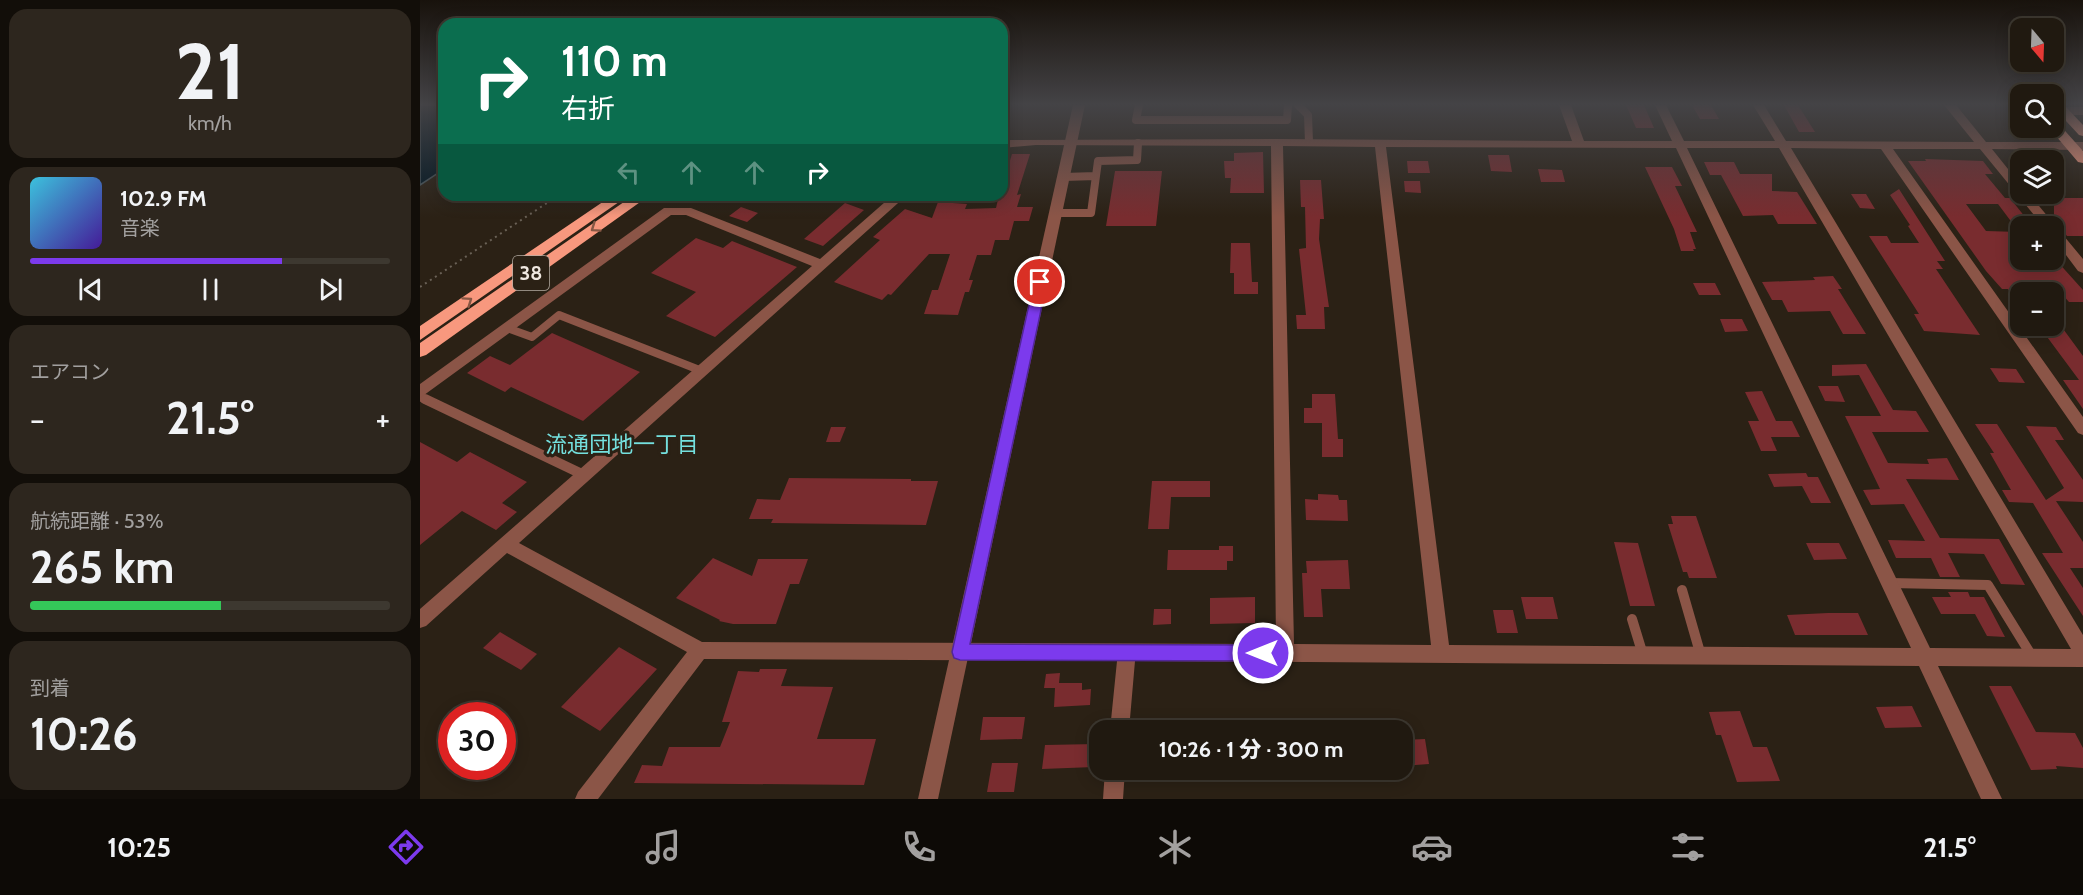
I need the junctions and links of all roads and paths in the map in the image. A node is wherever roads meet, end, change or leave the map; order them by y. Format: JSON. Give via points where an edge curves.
{"nodes":[{"id":1,"x":1031,"y":142,"type":"edge"},
{"id":2,"x":1046,"y":142,"type":"edge"},
{"id":3,"x":1119,"y":142,"type":"edge"},
{"id":4,"x":1138,"y":142,"type":"edge"},
{"id":5,"x":1277,"y":142,"type":"edge"},
{"id":6,"x":1329,"y":142,"type":"edge"},
{"id":7,"x":1679,"y":142,"type":"edge"},
{"id":8,"x":1780,"y":142,"type":"edge"},
{"id":9,"x":1981,"y":142,"type":"edge"},
{"id":10,"x":1071,"y":143,"type":"junction"},
{"id":11,"x":1380,"y":143,"type":"junction"},
{"id":12,"x":1008,"y":144,"type":"edge"},
{"id":13,"x":1579,"y":144,"type":"joint"},
{"id":14,"x":1680,"y":145,"type":"junction"},
{"id":15,"x":1782,"y":145,"type":"junction"},
{"id":16,"x":1885,"y":146,"type":"junction"},
{"id":17,"x":1984,"y":146,"type":"junction"},
{"id":18,"x":2077,"y":146,"type":"edge"},
{"id":19,"x":2083,"y":159,"type":"edge"},
{"id":20,"x":1096,"y":176,"type":"junction"},
{"id":21,"x":1063,"y":177,"type":"junction"},
{"id":22,"x":2010,"y":177,"type":"edge"},
{"id":23,"x":550,"y":201,"type":"edge"},
{"id":24,"x":613,"y":201,"type":"edge"},
{"id":25,"x":634,"y":201,"type":"edge"},
{"id":26,"x":894,"y":201,"type":"edge"},
{"id":27,"x":2032,"y":204,"type":"edge"},
{"id":28,"x":1056,"y":213,"type":"junction"},
{"id":29,"x":2042,"y":216,"type":"edge"},
{"id":30,"x":2064,"y":243,"type":"edge"},
{"id":31,"x":822,"y":265,"type":"junction"},
{"id":32,"x":2083,"y":267,"type":"edge"},
{"id":33,"x":420,"y":288,"type":"edge"},
{"id":34,"x":507,"y":328,"type":"junction"},
{"id":35,"x":420,"y":334,"type":"edge"},
{"id":36,"x":420,"y":351,"type":"edge"},
{"id":37,"x":702,"y":370,"type":"junction"},
{"id":38,"x":420,"y":392,"type":"edge"},
{"id":39,"x":420,"y":397,"type":"edge"},
{"id":40,"x":2083,"y":429,"type":"edge"},
{"id":41,"x":584,"y":475,"type":"junction"},
{"id":42,"x":506,"y":544,"type":"junction"},
{"id":43,"x":1890,"y":583,"type":"junction"},
{"id":44,"x":1682,"y":590,"type":"dead end"},
{"id":45,"x":1632,"y":619,"type":"dead end"},
{"id":46,"x":420,"y":620,"type":"edge"},
{"id":47,"x":700,"y":650,"type":"junction"},
{"id":48,"x":960,"y":652,"type":"junction"},
{"id":49,"x":2083,"y":652,"type":"edge"},
{"id":50,"x":1126,"y":653,"type":"junction"},
{"id":51,"x":1285,"y":653,"type":"junction"},
{"id":52,"x":1441,"y":654,"type":"junction"},
{"id":53,"x":1642,"y":655,"type":"junction"},
{"id":54,"x":1701,"y":656,"type":"junction"},
{"id":55,"x":1926,"y":657,"type":"junction"},
{"id":56,"x":2033,"y":658,"type":"junction"},
{"id":57,"x":2083,"y":658,"type":"edge"},
{"id":58,"x":1120,"y":720,"type":"edge"},
{"id":59,"x":1115,"y":780,"type":"edge"},
{"id":60,"x":585,"y":799,"type":"edge"},
{"id":61,"x":928,"y":799,"type":"edge"},
{"id":62,"x":1113,"y":799,"type":"edge"},
{"id":63,"x":1992,"y":799,"type":"edge"}],
"edges":[{"from":1,"to":12,"type":"street"},
{"from":2,"to":10,"type":"street"},
{"from":3,"to":10,"type":"street"},
{"from":4,"to":20,"type":"lane","via":[[1137,160],[1098,161]]},
{"from":5,"to":51,"type":"street"},
{"from":6,"to":11,"type":"street"},
{"from":7,"to":14,"type":"street"},
{"from":8,"to":15,"type":"street"},
{"from":9,"to":17,"type":"street"},
{"from":10,"to":21,"type":"street"},
{"from":11,"to":13,"type":"street"},
{"from":11,"to":52,"type":"street"},
{"from":13,"to":14,"type":"street"},
{"from":14,"to":15,"type":"street"},
{"from":14,"to":43,"type":"street"},
{"from":15,"to":16,"type":"street"},
{"from":15,"to":49,"type":"street"},
{"from":16,"to":17,"type":"street"},
{"from":16,"to":40,"type":"street"},
{"from":17,"to":18,"type":"street"},
{"from":17,"to":22,"type":"street"},
{"from":18,"to":19,"type":"highway"},
{"from":20,"to":21,"type":"lane"},
{"from":20,"to":28,"type":"lane","via":[[1091,213]]},
{"from":21,"to":28,"type":"street"},
{"from":23,"to":33,"type":"path"},
{"from":35,"to":24,"type":"highway","number":"38","one_way":true},
{"from":25,"to":36,"type":"highway","number":"38","one_way":true},
{"from":26,"to":31,"type":"street"},
{"from":27,"to":29,"type":"street"},
{"from":28,"to":48,"type":"street"},
{"from":30,"to":32,"type":"street"},
{"from":31,"to":34,"type":"street","via":[[678,209],[659,216]]},
{"from":31,"to":37,"type":"street"},
{"from":34,"to":37,"type":"lane","via":[[531,337],[559,315]]},
{"from":34,"to":38,"type":"street"},
{"from":37,"to":41,"type":"street"},
{"from":39,"to":41,"type":"lane"},
{"from":41,"to":42,"type":"street"},
{"from":42,"to":46,"type":"street"},
{"from":42,"to":47,"type":"street"},
{"from":43,"to":55,"type":"street"},
{"from":43,"to":56,"type":"lane","via":[[1988,585]]},
{"from":44,"to":54,"type":"lane"},
{"from":45,"to":53,"type":"lane"},
{"from":47,"to":48,"type":"street"},
{"from":47,"to":60,"type":"street"},
{"from":48,"to":50,"type":"street"},
{"from":48,"to":61,"type":"street"},
{"from":50,"to":51,"type":"street"},
{"from":50,"to":58,"type":"street"},
{"from":51,"to":52,"type":"street"},
{"from":52,"to":53,"type":"street"},
{"from":53,"to":54,"type":"street"},
{"from":54,"to":55,"type":"street"},
{"from":55,"to":56,"type":"street"},
{"from":55,"to":63,"type":"street"},
{"from":56,"to":57,"type":"street"},
{"from":59,"to":62,"type":"street"}]}
